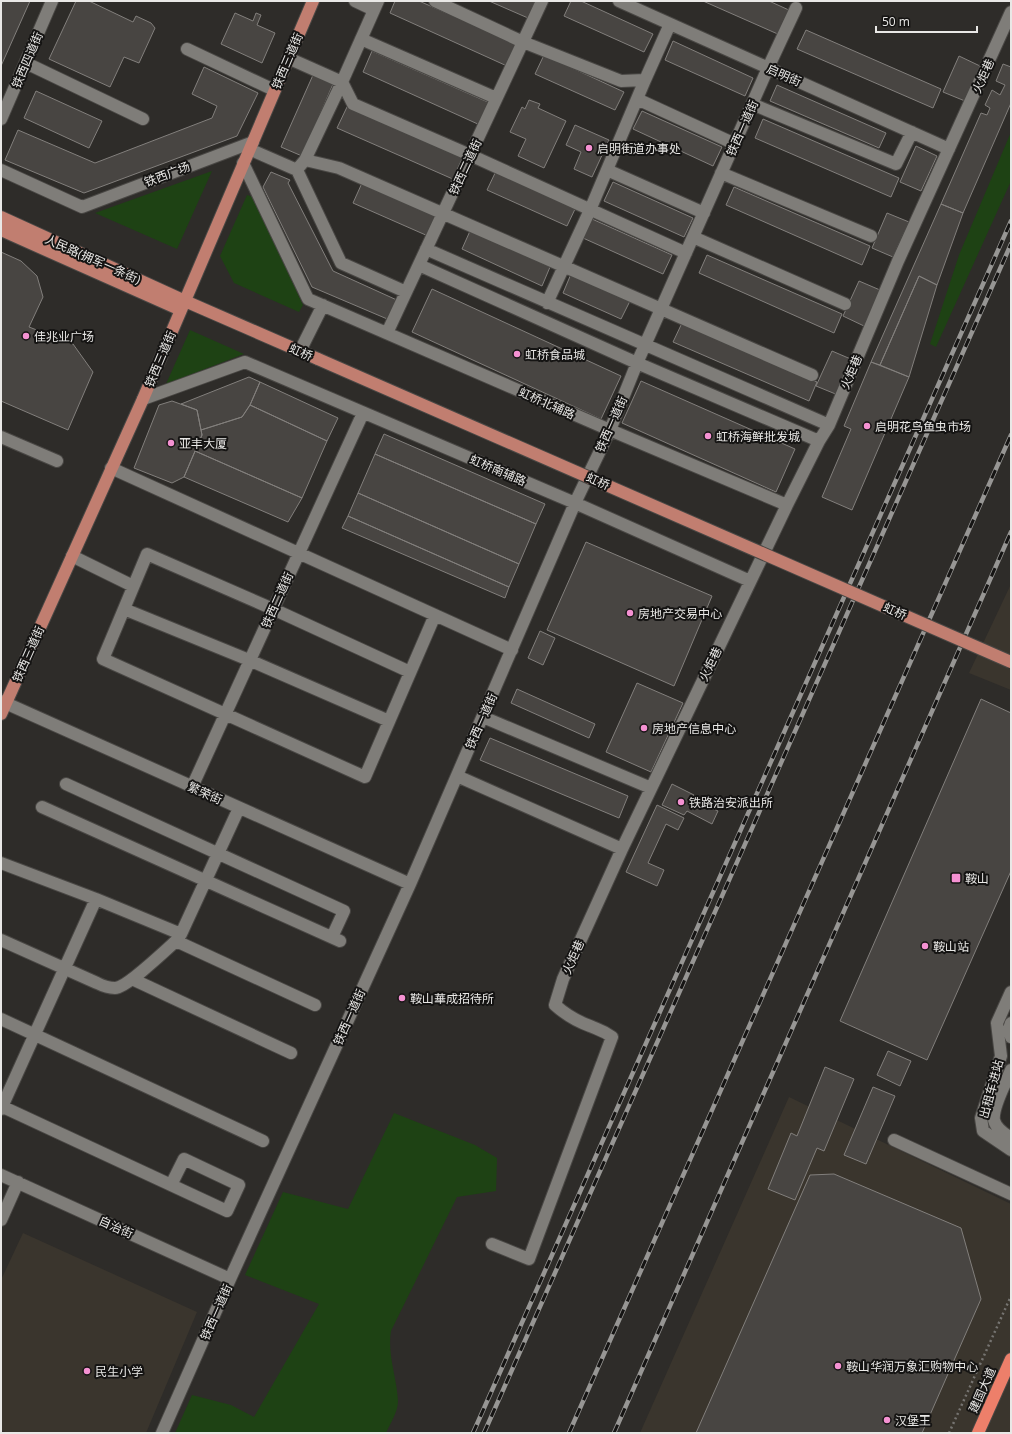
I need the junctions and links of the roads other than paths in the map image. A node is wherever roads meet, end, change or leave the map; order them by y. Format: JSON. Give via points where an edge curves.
{"nodes":[{"id":1,"x":52,"y":1,"type":"edge"},
{"id":2,"x":313,"y":1,"type":"edge"},
{"id":3,"x":355,"y":1,"type":"edge"},
{"id":4,"x":435,"y":1,"type":"edge"},
{"id":5,"x":542,"y":1,"type":"edge"},
{"id":6,"x":619,"y":1,"type":"edge"},
{"id":7,"x":376,"y":5,"type":"edge"},
{"id":8,"x":796,"y":8,"type":"dead end"},
{"id":9,"x":1011,"y":12,"type":"edge"},
{"id":10,"x":670,"y":24,"type":"junction"},
{"id":11,"x":361,"y":38,"type":"junction"},
{"id":12,"x":523,"y":42,"type":"junction"},
{"id":13,"x":187,"y":49,"type":"dead end"},
{"id":14,"x":288,"y":58,"type":"junction"},
{"id":15,"x":26,"y":63,"type":"junction"},
{"id":16,"x":768,"y":68,"type":"junction"},
{"id":17,"x":645,"y":80,"type":"junction"},
{"id":18,"x":342,"y":82,"type":"junction"},
{"id":19,"x":274,"y":90,"type":"junction"},
{"id":20,"x":496,"y":98,"type":"junction"},
{"id":21,"x":637,"y":99,"type":"junction"},
{"id":22,"x":752,"y":104,"type":"junction"},
{"id":23,"x":1,"y":119,"type":"edge"},
{"id":24,"x":143,"y":119,"type":"dead end"},
{"id":25,"x":912,"y":132,"type":"junction"},
{"id":26,"x":734,"y":144,"type":"junction"},
{"id":27,"x":251,"y":146,"type":"junction"},
{"id":28,"x":949,"y":149,"type":"junction"},
{"id":29,"x":470,"y":155,"type":"junction"},
{"id":30,"x":305,"y":160,"type":"junction"},
{"id":31,"x":243,"y":163,"type":"junction"},
{"id":32,"x":1,"y":170,"type":"edge"},
{"id":33,"x":297,"y":170,"type":"junction"},
{"id":34,"x":607,"y":170,"type":"junction"},
{"id":35,"x":721,"y":173,"type":"junction"},
{"id":36,"x":590,"y":210,"type":"junction"},
{"id":37,"x":704,"y":213,"type":"junction"},
{"id":38,"x":443,"y":214,"type":"junction"},
{"id":39,"x":1,"y":216,"type":"edge"},
{"id":40,"x":1,"y":230,"type":"edge"},
{"id":41,"x":871,"y":236,"type":"dead end"},
{"id":42,"x":693,"y":237,"type":"junction"},
{"id":43,"x":426,"y":249,"type":"junction"},
{"id":44,"x":686,"y":254,"type":"junction"},
{"id":45,"x":419,"y":265,"type":"junction"},
{"id":46,"x":564,"y":267,"type":"junction"},
{"id":47,"x":406,"y":292,"type":"junction"},
{"id":48,"x":547,"y":303,"type":"junction"},
{"id":49,"x":845,"y":304,"type":"dead end"},
{"id":50,"x":183,"y":305,"type":"junction"},
{"id":51,"x":323,"y":305,"type":"junction"},
{"id":52,"x":662,"y":309,"type":"junction"},
{"id":53,"x":387,"y":333,"type":"junction"},
{"id":54,"x":645,"y":346,"type":"junction"},
{"id":55,"x":300,"y":351,"type":"junction"},
{"id":56,"x":638,"y":363,"type":"junction"},
{"id":57,"x":812,"y":375,"type":"dead end"},
{"id":58,"x":143,"y":399,"type":"junction"},
{"id":59,"x":363,"y":413,"type":"junction"},
{"id":60,"x":829,"y":425,"type":"junction"},
{"id":61,"x":610,"y":430,"type":"junction"},
{"id":62,"x":1,"y":437,"type":"edge"},
{"id":63,"x":819,"y":441,"type":"junction"},
{"id":64,"x":57,"y":461,"type":"dead end"},
{"id":65,"x":111,"y":468,"type":"junction"},
{"id":66,"x":575,"y":503,"type":"junction"},
{"id":67,"x":787,"y":504,"type":"junction"},
{"id":68,"x":298,"y":553,"type":"junction"},
{"id":69,"x":72,"y":556,"type":"junction"},
{"id":70,"x":750,"y":582,"type":"junction"},
{"id":71,"x":133,"y":586,"type":"junction"},
{"id":72,"x":273,"y":608,"type":"junction"},
{"id":73,"x":124,"y":609,"type":"junction"},
{"id":74,"x":435,"y":615,"type":"junction"},
{"id":75,"x":512,"y":650,"type":"junction"},
{"id":76,"x":250,"y":660,"type":"junction"},
{"id":77,"x":1011,"y":662,"type":"edge"},
{"id":78,"x":410,"y":672,"type":"junction"},
{"id":79,"x":3,"y":706,"type":"edge"},
{"id":80,"x":225,"y":714,"type":"junction"},
{"id":81,"x":483,"y":717,"type":"junction"},
{"id":82,"x":389,"y":721,"type":"junction"},
{"id":83,"x":457,"y":776,"type":"junction"},
{"id":84,"x":66,"y":784,"type":"dead end"},
{"id":85,"x":192,"y":787,"type":"junction"},
{"id":86,"x":651,"y":788,"type":"junction"},
{"id":87,"x":42,"y":807,"type":"dead end"},
{"id":88,"x":239,"y":808,"type":"junction"},
{"id":89,"x":622,"y":849,"type":"junction"},
{"id":90,"x":218,"y":853,"type":"junction"},
{"id":91,"x":1,"y":863,"type":"edge"},
{"id":92,"x":205,"y":881,"type":"junction"},
{"id":93,"x":410,"y":884,"type":"junction"},
{"id":94,"x":96,"y":899,"type":"junction"},
{"id":95,"x":178,"y":938,"type":"junction"},
{"id":96,"x":1,"y":940,"type":"edge"},
{"id":97,"x":65,"y":969,"type":"junction"},
{"id":98,"x":132,"y":979,"type":"junction"},
{"id":99,"x":1011,"y":992,"type":"edge"},
{"id":100,"x":315,"y":1005,"type":"dead end"},
{"id":101,"x":1,"y":1020,"type":"edge"},
{"id":102,"x":1011,"y":1023,"type":"edge"},
{"id":103,"x":35,"y":1035,"type":"junction"},
{"id":104,"x":1011,"y":1037,"type":"edge"},
{"id":105,"x":291,"y":1053,"type":"dead end"},
{"id":106,"x":1011,"y":1070,"type":"edge"},
{"id":107,"x":1,"y":1107,"type":"edge"},
{"id":108,"x":1011,"y":1138,"type":"edge"},
{"id":109,"x":894,"y":1140,"type":"dead end"},
{"id":110,"x":263,"y":1141,"type":"dead end"},
{"id":111,"x":1011,"y":1150,"type":"edge"},
{"id":112,"x":1,"y":1175,"type":"edge"},
{"id":113,"x":18,"y":1182,"type":"junction"},
{"id":114,"x":171,"y":1185,"type":"junction"},
{"id":115,"x":1011,"y":1194,"type":"edge"},
{"id":116,"x":1,"y":1220,"type":"edge"},
{"id":117,"x":492,"y":1244,"type":"dead end"},
{"id":118,"x":230,"y":1279,"type":"junction"},
{"id":119,"x":1011,"y":1359,"type":"edge"},
{"id":120,"x":162,"y":1433,"type":"edge"},
{"id":121,"x":978,"y":1433,"type":"edge"}],
"edges":[{"from":1,"to":15,"type":"street","name":"铁西四道街"},
{"from":2,"to":14,"type":"main road","name":"铁西三道街"},
{"from":3,"to":7,"type":"street"},
{"from":4,"to":12,"type":"street"},
{"from":5,"to":12,"type":"street","name":"铁西二道街"},
{"from":6,"to":10,"type":"street","name":"启明街"},
{"from":7,"to":11,"type":"street"},
{"from":8,"to":16,"type":"street","name":"铁西一道街"},
{"from":9,"to":28,"type":"street","name":"火炬巷"},
{"from":10,"to":16,"type":"street","name":"启明街"},
{"from":10,"to":17,"type":"street"},
{"from":11,"to":18,"type":"street"},
{"from":11,"to":20,"type":"street"},
{"from":12,"to":17,"type":"street","via":[[621,81]]},
{"from":12,"to":20,"type":"street","name":"铁西二道街"},
{"from":13,"to":19,"type":"street"},
{"from":14,"to":18,"type":"street"},
{"from":14,"to":19,"type":"main road","name":"铁西三道街"},
{"from":15,"to":23,"type":"street","name":"铁西四道街"},
{"from":15,"to":24,"type":"street"},
{"from":16,"to":22,"type":"street","name":"铁西一道街"},
{"from":16,"to":25,"type":"street","name":"启明街"},
{"from":17,"to":21,"type":"street"},
{"from":18,"to":29,"type":"street","via":[[353,104]]},
{"from":18,"to":30,"type":"street"},
{"from":19,"to":27,"type":"main road","name":"铁西三道街"},
{"from":20,"to":29,"type":"street","name":"铁西二道街"},
{"from":21,"to":26,"type":"street"},
{"from":21,"to":34,"type":"street"},
{"from":22,"to":25,"type":"street","via":[[896,164]]},
{"from":22,"to":26,"type":"street","name":"铁西一道街"},
{"from":25,"to":28,"type":"street","name":"启明街"},
{"from":26,"to":35,"type":"street","name":"铁西一道街"},
{"from":27,"to":31,"type":"main road","name":"铁西三道街"},
{"from":27,"to":32,"type":"street","name":"铁西广场","via":[[82,207]]},
{"from":27,"to":33,"type":"street"},
{"from":28,"to":60,"type":"street","name":"火炬巷","via":[[898,261]]},
{"from":29,"to":36,"type":"street"},
{"from":29,"to":38,"type":"street","name":"铁西二道街"},
{"from":30,"to":33,"type":"street"},
{"from":30,"to":38,"type":"street","via":[[339,168]]},
{"from":31,"to":50,"type":"main road","name":"铁西三道街"},
{"from":31,"to":51,"type":"street","name":"虹桥北辅路","via":[[308,299]]},
{"from":33,"to":47,"type":"street","via":[[341,263]]},
{"from":34,"to":36,"type":"street"},
{"from":34,"to":37,"type":"street"},
{"from":35,"to":37,"type":"street","name":"铁西一道街"},
{"from":35,"to":41,"type":"street"},
{"from":36,"to":44,"type":"street"},
{"from":36,"to":46,"type":"street"},
{"from":37,"to":42,"type":"street","name":"铁西一道街"},
{"from":38,"to":43,"type":"street","name":"铁西二道街"},
{"from":38,"to":46,"type":"street"},
{"from":39,"to":50,"type":"main road","name":"人民路(拥军一条街)"},
{"from":40,"to":50,"type":"main road"},
{"from":42,"to":44,"type":"street","name":"铁西一道街"},
{"from":42,"to":49,"type":"street"},
{"from":43,"to":45,"type":"street","name":"铁西二道街"},
{"from":43,"to":48,"type":"street"},
{"from":44,"to":52,"type":"street","name":"铁西一道街"},
{"from":45,"to":47,"type":"street","name":"铁西二道街"},
{"from":45,"to":56,"type":"street"},
{"from":46,"to":48,"type":"street"},
{"from":46,"to":52,"type":"street"},
{"from":47,"to":53,"type":"street","name":"铁西二道街"},
{"from":48,"to":54,"type":"street"},
{"from":50,"to":55,"type":"main road","name":"虹桥"},
{"from":50,"to":58,"type":"main road","name":"铁西三道街"},
{"from":51,"to":53,"type":"street","name":"虹桥北辅路"},
{"from":51,"to":55,"type":"street"},
{"from":52,"to":54,"type":"street","name":"铁西一道街"},
{"from":52,"to":57,"type":"street"},
{"from":53,"to":61,"type":"street","name":"虹桥北辅路"},
{"from":54,"to":56,"type":"street","name":"铁西一道街"},
{"from":54,"to":60,"type":"street"},
{"from":55,"to":77,"type":"main road","name":"虹桥","bridge":true},
{"from":56,"to":61,"type":"street","name":"铁西一道街"},
{"from":56,"to":63,"type":"street"},
{"from":58,"to":59,"type":"street","name":"虹桥南辅路","via":[[245,362]]},
{"from":58,"to":65,"type":"main road","name":"铁西三道街"},
{"from":59,"to":66,"type":"street","name":"虹桥南辅路"},
{"from":59,"to":68,"type":"street","name":"铁西二道街"},
{"from":60,"to":63,"type":"street","name":"火炬巷"},
{"from":61,"to":66,"type":"street","name":"铁西一道街"},
{"from":61,"to":67,"type":"street","name":"虹桥北辅路"},
{"from":62,"to":64,"type":"street"},
{"from":63,"to":67,"type":"street","name":"火炬巷"},
{"from":65,"to":68,"type":"street"},
{"from":65,"to":69,"type":"main road","name":"铁西三道街"},
{"from":66,"to":70,"type":"street","name":"虹桥南辅路"},
{"from":66,"to":75,"type":"street","name":"铁西一道街"},
{"from":67,"to":70,"type":"street","name":"火炬巷"},
{"from":68,"to":72,"type":"street","name":"铁西二道街"},
{"from":68,"to":74,"type":"street"},
{"from":69,"to":71,"type":"street"},
{"from":69,"to":79,"type":"main road","name":"铁西三道街"},
{"from":70,"to":86,"type":"street","name":"火炬巷"},
{"from":71,"to":72,"type":"street","via":[[147,554]]},
{"from":71,"to":73,"type":"street"},
{"from":72,"to":76,"type":"street","name":"铁西二道街"},
{"from":72,"to":78,"type":"street"},
{"from":73,"to":76,"type":"street"},
{"from":73,"to":80,"type":"street","via":[[103,659]]},
{"from":74,"to":75,"type":"street"},
{"from":74,"to":78,"type":"street"},
{"from":75,"to":81,"type":"street","name":"铁西一道街"},
{"from":76,"to":80,"type":"street","name":"铁西二道街"},
{"from":76,"to":82,"type":"street"},
{"from":78,"to":82,"type":"street"},
{"from":79,"to":85,"type":"street","name":"繁荣街"},
{"from":80,"to":82,"type":"street","via":[[365,777]]},
{"from":80,"to":85,"type":"street","name":"铁西二道街"},
{"from":81,"to":83,"type":"street","name":"铁西一道街"},
{"from":81,"to":86,"type":"street"},
{"from":83,"to":89,"type":"street"},
{"from":83,"to":93,"type":"street","name":"铁西一道街"},
{"from":84,"to":90,"type":"street"},
{"from":85,"to":88,"type":"street","name":"繁荣街"},
{"from":86,"to":89,"type":"street","name":"火炬巷"},
{"from":87,"to":92,"type":"street"},
{"from":88,"to":90,"type":"street"},
{"from":88,"to":93,"type":"street","name":"繁荣街"},
{"from":89,"to":117,"type":"street","name":"火炬巷","via":[[563,979],[555,1005],[565,1014],[612,1037],[529,1259]]},
{"from":90,"to":92,"type":"street"},
{"from":90,"to":92,"type":"street","via":[[344,911],[336,939]]},
{"from":91,"to":94,"type":"street"},
{"from":92,"to":95,"type":"street"},
{"from":93,"to":118,"type":"street","name":"铁西一道街"},
{"from":94,"to":95,"type":"street"},
{"from":94,"to":97,"type":"street"},
{"from":95,"to":98,"type":"street"},
{"from":95,"to":100,"type":"street"},
{"from":96,"to":97,"type":"street"},
{"from":97,"to":98,"type":"street","via":[[108,987],[117,988]]},
{"from":97,"to":103,"type":"street"},
{"from":98,"to":105,"type":"street"},
{"from":99,"to":111,"type":"street","name":"出租车进站","via":[[997,1023],[1001,1056],[981,1118],[983,1131]]},
{"from":101,"to":103,"type":"street"},
{"from":102,"to":104,"type":"street"},
{"from":103,"to":107,"type":"street"},
{"from":103,"to":110,"type":"street"},
{"from":106,"to":108,"type":"street","via":[[995,1108],[994,1121],[1000,1130]]},
{"from":107,"to":114,"type":"street"},
{"from":109,"to":115,"type":"street"},
{"from":112,"to":113,"type":"street","name":"自治街"},
{"from":113,"to":116,"type":"street"},
{"from":113,"to":118,"type":"street","name":"自治街"},
{"from":114,"to":114,"type":"street","via":[[228,1211],[239,1186],[184,1159]]},
{"from":118,"to":120,"type":"street","name":"铁西一道街"},
{"from":119,"to":121,"type":"highway","name":"建国大道"}]}
